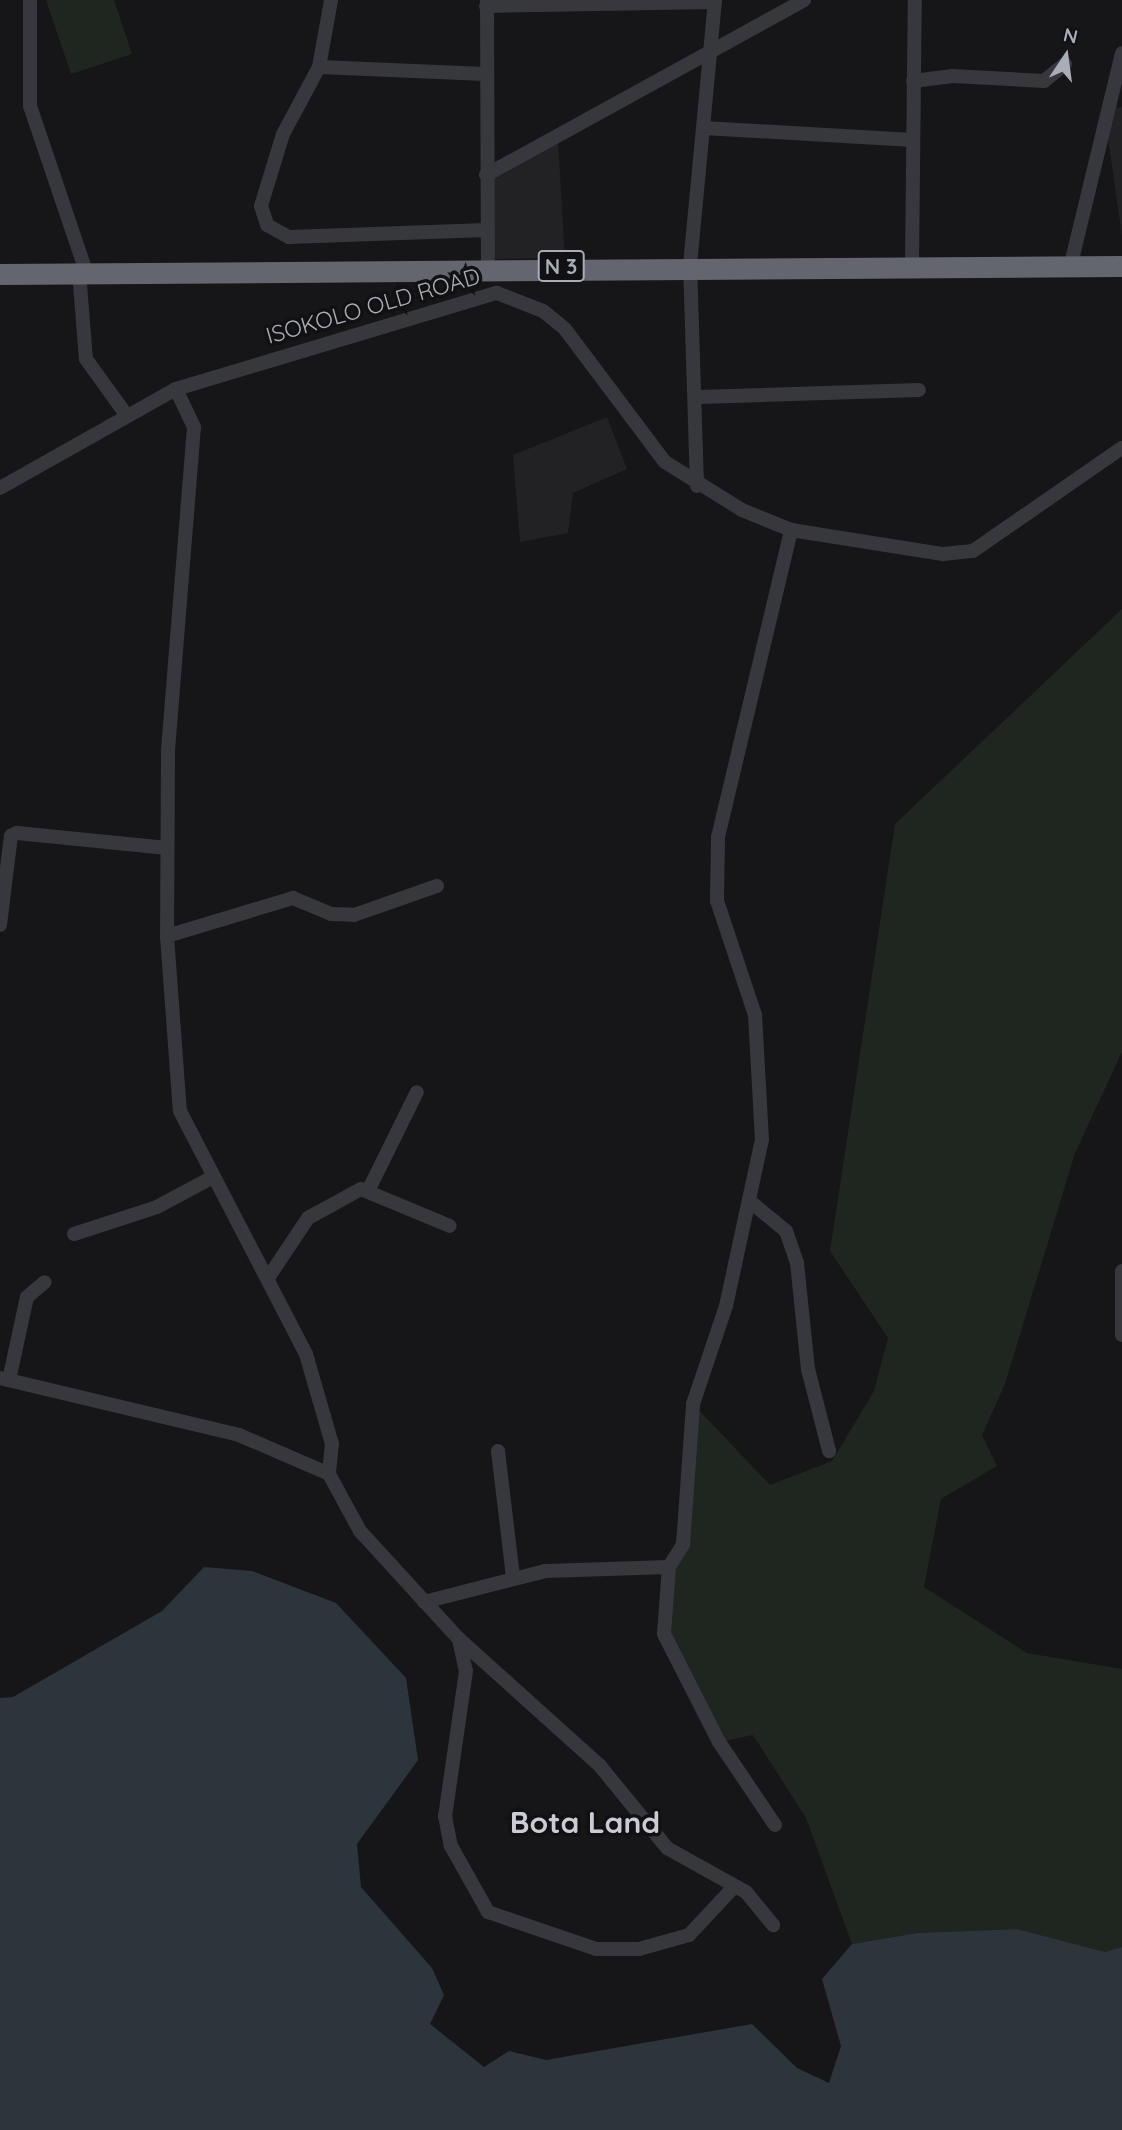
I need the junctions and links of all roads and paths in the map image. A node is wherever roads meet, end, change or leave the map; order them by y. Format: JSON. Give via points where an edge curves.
{"nodes":[{"id":1,"x":30,"y":0,"type":"edge"},
{"id":2,"x":331,"y":0,"type":"edge"},
{"id":3,"x":803,"y":0,"type":"edge"},
{"id":4,"x":915,"y":0,"type":"edge"},
{"id":5,"x":715,"y":1,"type":"edge"},
{"id":6,"x":486,"y":3,"type":"edge"},
{"id":7,"x":712,"y":50,"type":"junction"},
{"id":8,"x":1122,"y":53,"type":"edge"},
{"id":9,"x":1065,"y":64,"type":"dead end"},
{"id":10,"x":319,"y":67,"type":"junction"},
{"id":11,"x":485,"y":74,"type":"junction"},
{"id":12,"x":913,"y":81,"type":"junction"},
{"id":13,"x":704,"y":128,"type":"junction"},
{"id":14,"x":913,"y":140,"type":"junction"},
{"id":15,"x":486,"y":175,"type":"junction"},
{"id":16,"x":486,"y":230,"type":"junction"},
{"id":17,"x":690,"y":265,"type":"junction"},
{"id":18,"x":912,"y":265,"type":"junction"},
{"id":19,"x":495,"y":267,"type":"junction"},
{"id":20,"x":1122,"y":267,"type":"edge"},
{"id":21,"x":1070,"y":268,"type":"junction"},
{"id":22,"x":82,"y":271,"type":"junction"},
{"id":23,"x":0,"y":274,"type":"edge"},
{"id":24,"x":498,"y":293,"type":"junction"},
{"id":25,"x":176,"y":389,"type":"junction"},
{"id":26,"x":919,"y":390,"type":"dead end"},
{"id":27,"x":698,"y":397,"type":"junction"},
{"id":28,"x":125,"y":413,"type":"junction"},
{"id":29,"x":1122,"y":448,"type":"edge"},
{"id":30,"x":697,"y":485,"type":"junction"},
{"id":31,"x":0,"y":488,"type":"edge"},
{"id":32,"x":790,"y":530,"type":"junction"},
{"id":33,"x":167,"y":848,"type":"junction"},
{"id":34,"x":437,"y":887,"type":"dead end"},
{"id":35,"x":0,"y":925,"type":"edge"},
{"id":36,"x":167,"y":936,"type":"junction"},
{"id":37,"x":417,"y":1092,"type":"dead end"},
{"id":38,"x":213,"y":1177,"type":"junction"},
{"id":39,"x":369,"y":1189,"type":"junction"},
{"id":40,"x":751,"y":1203,"type":"junction"},
{"id":41,"x":450,"y":1226,"type":"dead end"},
{"id":42,"x":74,"y":1234,"type":"dead end"},
{"id":43,"x":1122,"y":1271,"type":"edge"},
{"id":44,"x":268,"y":1278,"type":"junction"},
{"id":45,"x":45,"y":1282,"type":"dead end"},
{"id":46,"x":1122,"y":1335,"type":"edge"},
{"id":47,"x":5,"y":1379,"type":"edge"},
{"id":48,"x":498,"y":1451,"type":"dead end"},
{"id":49,"x":829,"y":1451,"type":"dead end"},
{"id":50,"x":329,"y":1474,"type":"junction"},
{"id":51,"x":669,"y":1567,"type":"junction"},
{"id":52,"x":513,"y":1576,"type":"junction"},
{"id":53,"x":424,"y":1602,"type":"junction"},
{"id":54,"x":458,"y":1638,"type":"junction"},
{"id":55,"x":775,"y":1825,"type":"dead end"},
{"id":56,"x":733,"y":1888,"type":"junction"},
{"id":57,"x":773,"y":1925,"type":"dead end"}],
"edges":[{"from":1,"to":22,"type":"street","via":[[30,106]]},
{"from":2,"to":10,"type":"street"},
{"from":3,"to":7,"type":"street"},
{"from":4,"to":12,"type":"street"},
{"from":5,"to":6,"type":"street"},
{"from":5,"to":7,"type":"street"},
{"from":6,"to":11,"type":"street"},
{"from":7,"to":13,"type":"street"},
{"from":7,"to":15,"type":"street"},
{"from":8,"to":21,"type":"street"},
{"from":9,"to":12,"type":"street","via":[[1044,81],[953,76]]},
{"from":10,"to":11,"type":"street"},
{"from":10,"to":16,"type":"street","via":[[283,134],[261,206],[267,225],[289,237]]},
{"from":11,"to":15,"type":"street"},
{"from":12,"to":14,"type":"street"},
{"from":13,"to":14,"type":"street"},
{"from":13,"to":17,"type":"street"},
{"from":14,"to":18,"type":"street"},
{"from":15,"to":16,"type":"street"},
{"from":16,"to":19,"type":"street"},
{"from":17,"to":18,"type":"highway","number":"N 3"},
{"from":17,"to":19,"type":"highway","number":"N 3"},
{"from":17,"to":27,"type":"street"},
{"from":18,"to":21,"type":"highway","number":"N 3"},
{"from":19,"to":22,"type":"highway","number":"N 3"},
{"from":19,"to":24,"type":"street"},
{"from":20,"to":21,"type":"highway","number":"N 3"},
{"from":22,"to":23,"type":"highway","number":"N 3"},
{"from":22,"to":28,"type":"street","via":[[86,359]]},
{"from":24,"to":25,"type":"street","name":"ISOKOLO OLD ROAD"},
{"from":24,"to":30,"type":"street","name":"ISOKOLO OLD ROAD","via":[[543,311],[565,329],[643,441]]},
{"from":25,"to":28,"type":"street","name":"ISOKOLO OLD ROAD"},
{"from":25,"to":33,"type":"street","via":[[194,427],[175,607]]},
{"from":26,"to":27,"type":"street"},
{"from":27,"to":30,"type":"street"},
{"from":28,"to":31,"type":"street","name":"ISOKOLO OLD ROAD"},
{"from":29,"to":32,"type":"street","name":"ISOKOLO OLD ROAD","via":[[972,551],[943,554]]},
{"from":30,"to":32,"type":"street","name":"ISOKOLO OLD ROAD"},
{"from":32,"to":40,"type":"street","via":[[718,836],[717,901],[752,999],[759,1047],[762,1140]]},
{"from":33,"to":35,"type":"street","via":[[17,833],[11,836]]},
{"from":33,"to":36,"type":"street"},
{"from":34,"to":36,"type":"street","via":[[354,915],[331,914],[293,898]]},
{"from":36,"to":38,"type":"street","via":[[180,1111]]},
{"from":37,"to":39,"type":"street"},
{"from":38,"to":42,"type":"street","via":[[157,1207]]},
{"from":38,"to":44,"type":"street"},
{"from":39,"to":41,"type":"street"},
{"from":39,"to":44,"type":"street","via":[[308,1218]]},
{"from":40,"to":49,"type":"street","via":[[786,1231],[797,1263],[808,1370]]},
{"from":40,"to":51,"type":"street","via":[[693,1404],[688,1527]]},
{"from":43,"to":46,"type":"street"},
{"from":44,"to":50,"type":"street","via":[[315,1380],[332,1444]]},
{"from":45,"to":47,"type":"street","via":[[27,1297]]},
{"from":47,"to":50,"type":"street","via":[[261,1442]]},
{"from":48,"to":52,"type":"street"},
{"from":50,"to":53,"type":"street","via":[[360,1531]]},
{"from":51,"to":52,"type":"street"},
{"from":51,"to":55,"type":"street","via":[[664,1634],[719,1742]]},
{"from":52,"to":53,"type":"street"},
{"from":53,"to":54,"type":"street"},
{"from":54,"to":56,"type":"street","via":[[600,1766],[667,1848]]},
{"from":54,"to":56,"type":"street","via":[[466,1671],[445,1816],[451,1846],[488,1912],[596,1949],[639,1949],[689,1936]]},
{"from":56,"to":57,"type":"street","via":[[748,1893]]}]}
